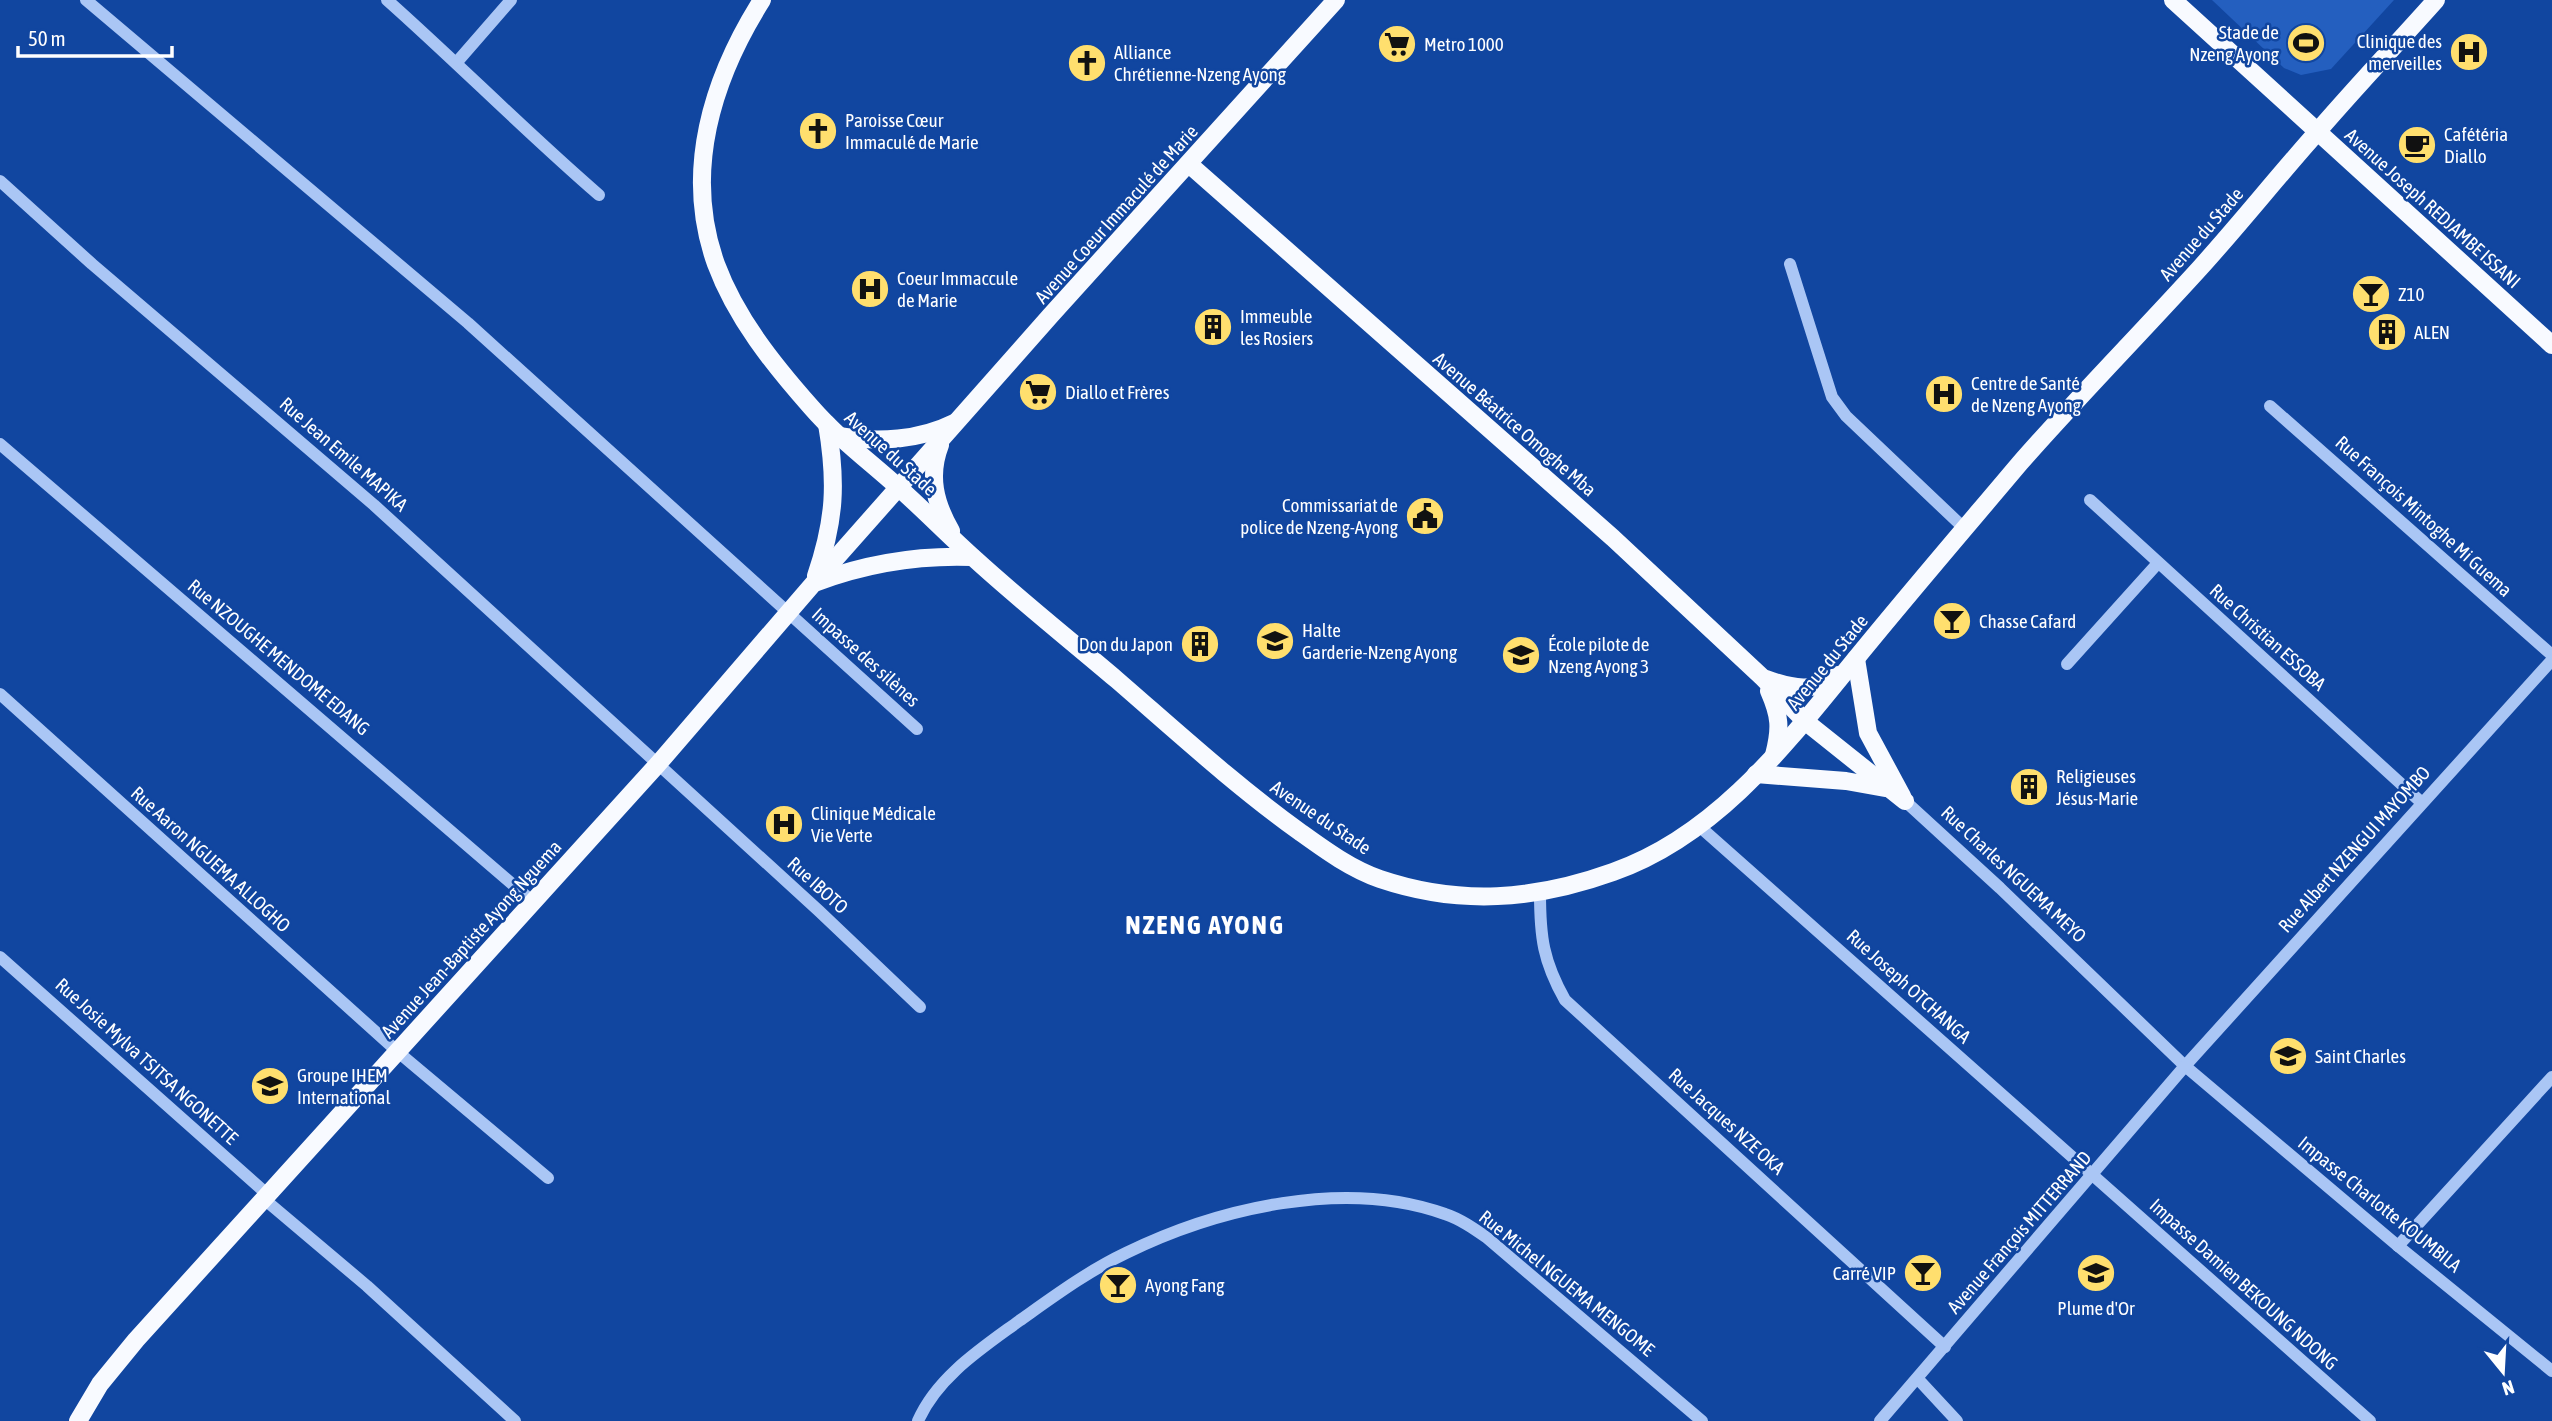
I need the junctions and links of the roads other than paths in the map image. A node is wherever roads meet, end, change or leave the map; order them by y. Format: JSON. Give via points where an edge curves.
{"nodes":[{"id":1,"x":86,"y":0,"type":"edge"},
{"id":2,"x":387,"y":0,"type":"edge"},
{"id":3,"x":512,"y":0,"type":"edge"},
{"id":4,"x":762,"y":0,"type":"edge"},
{"id":5,"x":1336,"y":0,"type":"edge"},
{"id":6,"x":2173,"y":0,"type":"edge"},
{"id":7,"x":2436,"y":0,"type":"edge"},
{"id":8,"x":457,"y":62,"type":"junction"},
{"id":9,"x":2318,"y":131,"type":"junction"},
{"id":10,"x":1189,"y":165,"type":"junction"},
{"id":11,"x":0,"y":181,"type":"edge"},
{"id":12,"x":599,"y":195,"type":"dead end"},
{"id":13,"x":1790,"y":264,"type":"dead end"},
{"id":14,"x":2550,"y":338,"type":"edge"},
{"id":15,"x":2270,"y":406,"type":"dead end"},
{"id":16,"x":960,"y":420,"type":"junction"},
{"id":17,"x":833,"y":430,"type":"junction"},
{"id":18,"x":941,"y":442,"type":"junction"},
{"id":19,"x":0,"y":444,"type":"edge"},
{"id":20,"x":899,"y":488,"type":"junction"},
{"id":21,"x":2090,"y":500,"type":"dead end"},
{"id":22,"x":1965,"y":529,"type":"junction"},
{"id":23,"x":956,"y":541,"type":"junction"},
{"id":24,"x":972,"y":557,"type":"junction"},
{"id":25,"x":2158,"y":563,"type":"junction"},
{"id":26,"x":813,"y":584,"type":"junction"},
{"id":27,"x":789,"y":612,"type":"junction"},
{"id":28,"x":2552,"y":657,"type":"edge"},
{"id":29,"x":1856,"y":659,"type":"junction"},
{"id":30,"x":2067,"y":664,"type":"dead end"},
{"id":31,"x":1763,"y":678,"type":"junction"},
{"id":32,"x":0,"y":694,"type":"edge"},
{"id":33,"x":1806,"y":722,"type":"junction"},
{"id":34,"x":917,"y":729,"type":"dead end"},
{"id":35,"x":1773,"y":758,"type":"junction"},
{"id":36,"x":657,"y":764,"type":"junction"},
{"id":37,"x":1756,"y":774,"type":"junction"},
{"id":38,"x":1905,"y":801,"type":"junction"},
{"id":39,"x":2422,"y":803,"type":"junction"},
{"id":40,"x":1699,"y":826,"type":"junction"},
{"id":41,"x":1540,"y":893,"type":"junction"},
{"id":42,"x":532,"y":901,"type":"junction"},
{"id":43,"x":0,"y":957,"type":"edge"},
{"id":44,"x":920,"y":1007,"type":"dead end"},
{"id":45,"x":398,"y":1052,"type":"junction"},
{"id":46,"x":2185,"y":1066,"type":"junction"},
{"id":47,"x":2552,"y":1077,"type":"edge"},
{"id":48,"x":2094,"y":1175,"type":"junction"},
{"id":49,"x":548,"y":1178,"type":"dead end"},
{"id":50,"x":266,"y":1197,"type":"junction"},
{"id":51,"x":2398,"y":1246,"type":"junction"},
{"id":52,"x":1945,"y":1347,"type":"junction"},
{"id":53,"x":2552,"y":1369,"type":"edge"},
{"id":54,"x":1918,"y":1379,"type":"junction"},
{"id":55,"x":78,"y":1421,"type":"edge"},
{"id":56,"x":515,"y":1421,"type":"edge"},
{"id":57,"x":918,"y":1421,"type":"edge"},
{"id":58,"x":1702,"y":1421,"type":"edge"},
{"id":59,"x":1880,"y":1421,"type":"edge"},
{"id":60,"x":1957,"y":1421,"type":"edge"},
{"id":61,"x":2370,"y":1421,"type":"edge"}],
"edges":[{"from":1,"to":27,"type":"street","name":"Impasse des silènes","via":[[468,323]]},
{"from":2,"to":8,"type":"street"},
{"from":3,"to":8,"type":"street"},
{"from":4,"to":17,"type":"main road","name":"Avenue du Stade","via":[[743,30],[712,100],[704,146],[707,232],[726,288],[749,329]]},
{"from":5,"to":10,"type":"main road","name":"Avenue Coeur Immaculé de Marie"},
{"from":6,"to":9,"type":"main road","name":"Avenue Joseph REDJAMBE ISSANI"},
{"from":7,"to":9,"type":"main road","name":"Avenue du Stade"},
{"from":8,"to":12,"type":"street"},
{"from":9,"to":14,"type":"main road","name":"Avenue Joseph REDJAMBE ISSANI"},
{"from":9,"to":22,"type":"main road","name":"Avenue du Stade"},
{"from":10,"to":16,"type":"main road","name":"Avenue Coeur Immaculé de Marie"},
{"from":10,"to":31,"type":"main road","name":"Avenue Béatrice Omoghe Mba","via":[[1613,538]]},
{"from":11,"to":36,"type":"street","name":"Rue Jean Emile MAPIKA","via":[[374,505]]},
{"from":13,"to":22,"type":"street","via":[[1832,397],[1846,416]]},
{"from":15,"to":28,"type":"street","name":"Rue François Mintoghe Mi Guema"},
{"from":16,"to":17,"type":"main road","via":[[911,436],[869,440]]},
{"from":16,"to":18,"type":"main road","name":"Avenue Coeur Immaculé de Marie"},
{"from":17,"to":20,"type":"main road","name":"Avenue du Stade"},
{"from":17,"to":26,"type":"main road","via":[[832,516]]},
{"from":18,"to":20,"type":"main road","name":"Avenue Coeur Immaculé de Marie"},
{"from":18,"to":23,"type":"main road","via":[[932,473],[934,489]]},
{"from":19,"to":42,"type":"street","name":"Rue NZOUGHE MENDOME EDANG"},
{"from":20,"to":23,"type":"main road","name":"Avenue du Stade"},
{"from":20,"to":26,"type":"main road"},
{"from":21,"to":25,"type":"street","name":"Rue Christian ESSOBA"},
{"from":22,"to":29,"type":"main road","name":"Avenue du Stade"},
{"from":23,"to":24,"type":"main road","name":"Avenue du Stade"},
{"from":24,"to":26,"type":"main road","via":[[900,559]]},
{"from":24,"to":41,"type":"main road","name":"Avenue du Stade","via":[[1263,805],[1328,852],[1381,879],[1442,894],[1498,897]]},
{"from":25,"to":30,"type":"street"},
{"from":25,"to":39,"type":"street","name":"Rue Christian ESSOBA"},
{"from":26,"to":27,"type":"main road"},
{"from":27,"to":34,"type":"street","name":"Impasse des silènes"},
{"from":27,"to":36,"type":"main road","name":"Avenue Jean-Baptiste Ayong Nguema"},
{"from":28,"to":39,"type":"street","name":"Rue Albert NZENGUI MAYOMBO"},
{"from":29,"to":31,"type":"main road","via":[[1827,684],[1810,688]]},
{"from":29,"to":33,"type":"main road","name":"Avenue du Stade"},
{"from":29,"to":38,"type":"main road","via":[[1868,733]]},
{"from":31,"to":33,"type":"main road","name":"Avenue Béatrice Omoghe Mba"},
{"from":31,"to":35,"type":"main road","via":[[1779,714]]},
{"from":32,"to":45,"type":"street","name":"Rue Aaron NGUEMA ALLOGHO"},
{"from":33,"to":35,"type":"main road","name":"Avenue du Stade"},
{"from":33,"to":38,"type":"main road","name":"Rue Charles NGUEMA MEYO"},
{"from":35,"to":37,"type":"main road","name":"Avenue du Stade"},
{"from":36,"to":42,"type":"main road","name":"Avenue Jean-Baptiste Ayong Nguema"},
{"from":36,"to":44,"type":"street","name":"Rue IBOTO"},
{"from":37,"to":38,"type":"main road","via":[[1873,785],[1891,790]]},
{"from":37,"to":40,"type":"main road","name":"Avenue du Stade"},
{"from":38,"to":46,"type":"street","name":"Rue Charles NGUEMA MEYO"},
{"from":39,"to":46,"type":"street","name":"Rue Albert NZENGUI MAYOMBO"},
{"from":40,"to":41,"type":"main road","name":"Avenue du Stade","via":[[1636,864]]},
{"from":40,"to":48,"type":"street","name":"Rue Joseph OTCHANGA"},
{"from":41,"to":52,"type":"street","name":"Rue Jacques NZE OKA","via":[[1544,951],[1565,1000]]},
{"from":42,"to":45,"type":"main road","name":"Avenue Jean-Baptiste Ayong Nguema"},
{"from":43,"to":50,"type":"street","name":"Rue Josie Mylva TSITSA NGONETTE"},
{"from":45,"to":49,"type":"street","name":"Rue Aaron NGUEMA ALLOGHO"},
{"from":45,"to":50,"type":"main road","name":"Avenue Jean-Baptiste Ayong Nguema"},
{"from":46,"to":48,"type":"street","name":"Avenue François MITTERRAND"},
{"from":46,"to":51,"type":"street","name":"Impasse Charlotte KOUMBILA"},
{"from":47,"to":51,"type":"street"},
{"from":48,"to":52,"type":"street","name":"Avenue François MITTERRAND"},
{"from":48,"to":61,"type":"street","name":"Impasse Damien BEKOUNG NDONG"},
{"from":50,"to":55,"type":"main road","name":"Avenue Jean-Baptiste Ayong Nguema","via":[[136,1340],[100,1384]]},
{"from":50,"to":56,"type":"street","name":"Rue Josie Mylva TSITSA NGONETTE"},
{"from":51,"to":53,"type":"street","name":"Impasse Charlotte KOUMBILA"},
{"from":52,"to":54,"type":"street","name":"Avenue François MITTERRAND"},
{"from":54,"to":59,"type":"street","name":"Avenue François MITTERRAND"},
{"from":54,"to":60,"type":"street"},
{"from":57,"to":58,"type":"street","name":"Rue Michel NGUEMA MENGOME","via":[[939,1388],[990,1342],[1126,1252],[1247,1210],[1299,1200],[1356,1199],[1446,1214],[1486,1237]]}]}
